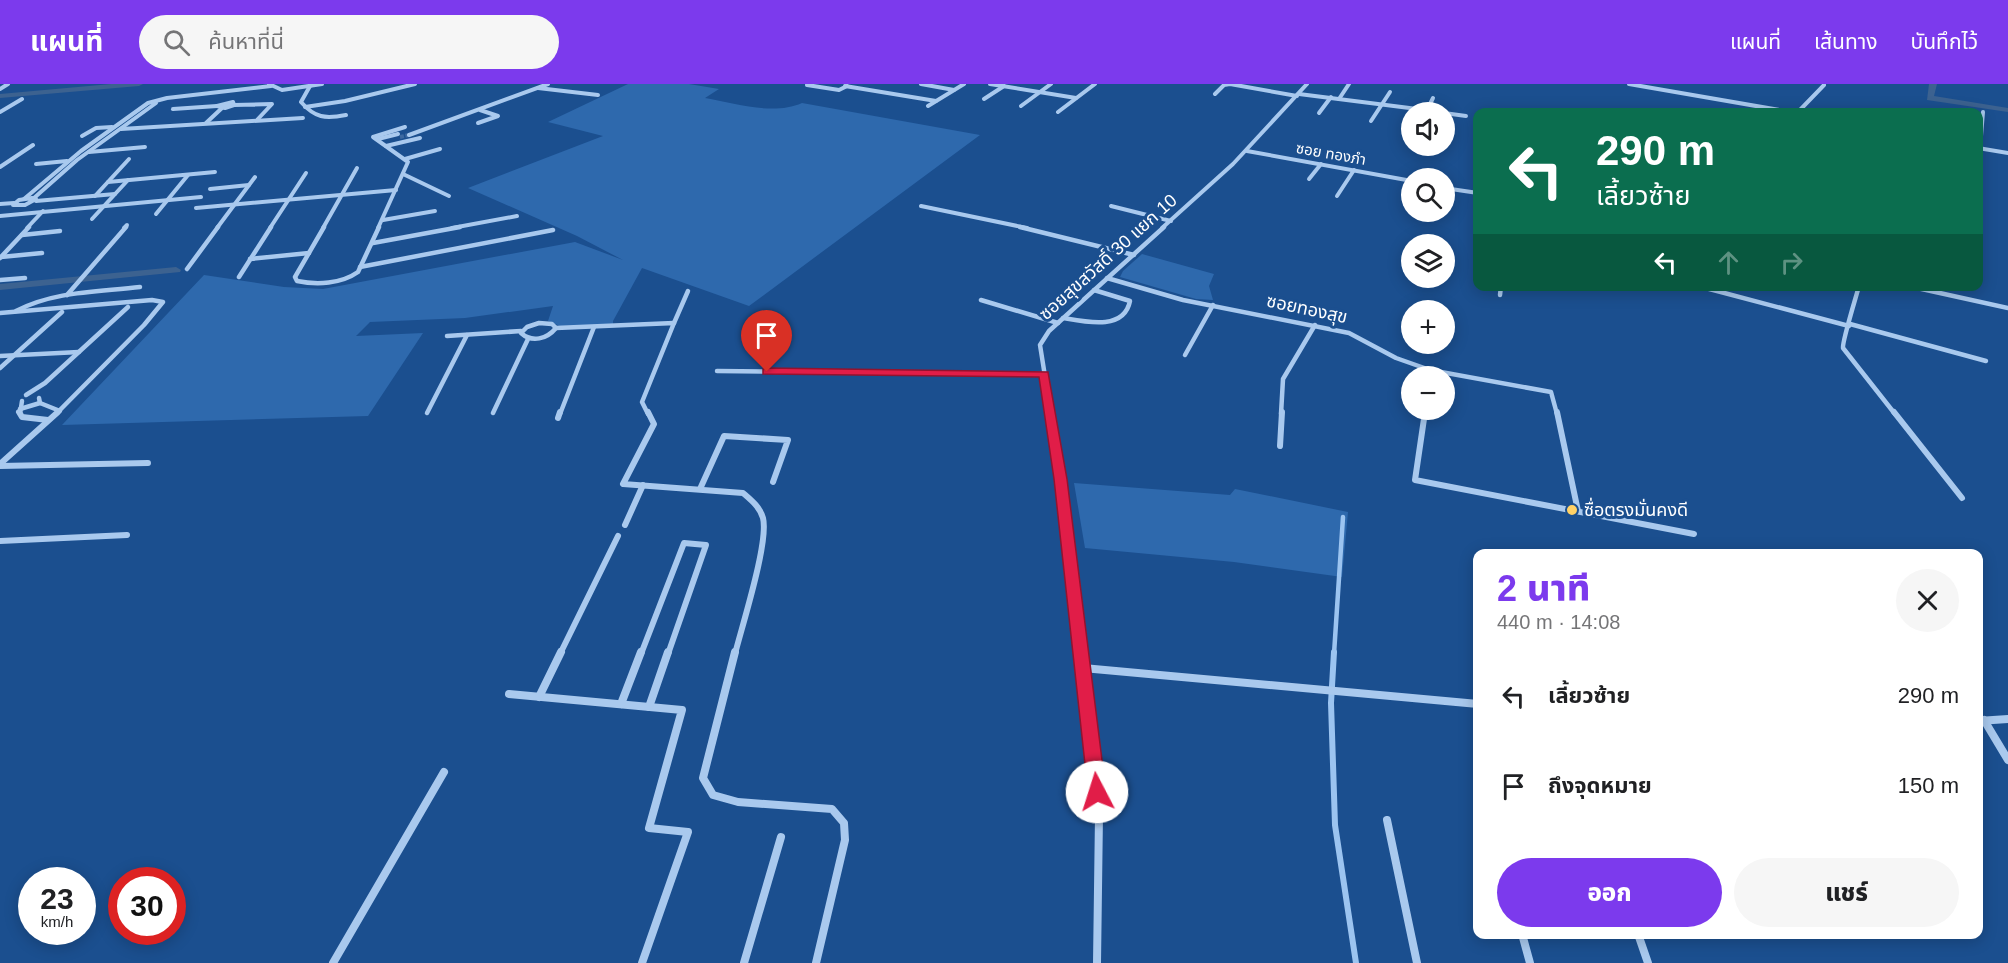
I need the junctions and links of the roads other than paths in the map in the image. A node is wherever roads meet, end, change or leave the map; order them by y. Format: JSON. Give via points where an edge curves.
{"nodes":[{"id":1,"x":8,"y":84,"type":"edge"},
{"id":2,"x":322,"y":84,"type":"edge"},
{"id":3,"x":415,"y":84,"type":"edge"},
{"id":4,"x":548,"y":84,"type":"edge"},
{"id":5,"x":808,"y":84,"type":"edge"},
{"id":6,"x":921,"y":84,"type":"edge"},
{"id":7,"x":964,"y":84,"type":"edge"},
{"id":8,"x":990,"y":84,"type":"edge"},
{"id":9,"x":1051,"y":84,"type":"edge"},
{"id":10,"x":1095,"y":84,"type":"edge"},
{"id":11,"x":1307,"y":84,"type":"edge"},
{"id":12,"x":1349,"y":84,"type":"edge"},
{"id":13,"x":1629,"y":84,"type":"edge"},
{"id":14,"x":848,"y":85,"type":"edge"},
{"id":15,"x":1005,"y":85,"type":"edge"},
{"id":16,"x":1824,"y":85,"type":"edge"},
{"id":17,"x":271,"y":86,"type":"edge"},
{"id":18,"x":310,"y":86,"type":"junction"},
{"id":19,"x":0,"y":88,"type":"edge"},
{"id":20,"x":538,"y":88,"type":"junction"},
{"id":21,"x":954,"y":90,"type":"junction"},
{"id":22,"x":239,"y":92,"type":"junction"},
{"id":23,"x":1039,"y":92,"type":"junction"},
{"id":24,"x":1390,"y":92,"type":"dead end"},
{"id":25,"x":1215,"y":94,"type":"dead end"},
{"id":26,"x":1299,"y":94,"type":"junction"},
{"id":27,"x":598,"y":95,"type":"dead end"},
{"id":28,"x":1331,"y":97,"type":"junction"},
{"id":29,"x":1076,"y":98,"type":"junction"},
{"id":30,"x":1340,"y":98,"type":"junction"},
{"id":31,"x":1433,"y":98,"type":"dead end"},
{"id":32,"x":22,"y":99,"type":"dead end"},
{"id":33,"x":984,"y":99,"type":"dead end"},
{"id":34,"x":936,"y":101,"type":"junction"},
{"id":35,"x":230,"y":102,"type":"junction"},
{"id":36,"x":1431,"y":102,"type":"edge"},
{"id":37,"x":1382,"y":104,"type":"junction"},
{"id":38,"x":234,"y":105,"type":"junction"},
{"id":39,"x":928,"y":106,"type":"dead end"},
{"id":40,"x":1021,"y":106,"type":"dead end"},
{"id":41,"x":220,"y":107,"type":"junction"},
{"id":42,"x":305,"y":107,"type":"junction"},
{"id":43,"x":1401,"y":107,"type":"edge"},
{"id":44,"x":1768,"y":108,"type":"edge"},
{"id":45,"x":1802,"y":108,"type":"edge"},
{"id":46,"x":173,"y":109,"type":"dead end"},
{"id":47,"x":480,"y":109,"type":"junction"},
{"id":48,"x":0,"y":112,"type":"edge"},
{"id":49,"x":1058,"y":112,"type":"dead end"},
{"id":50,"x":1319,"y":113,"type":"dead end"},
{"id":51,"x":346,"y":115,"type":"dead end"},
{"id":52,"x":1455,"y":115,"type":"edge"},
{"id":53,"x":1466,"y":116,"type":"dead end"},
{"id":54,"x":303,"y":118,"type":"dead end"},
{"id":55,"x":256,"y":120,"type":"junction"},
{"id":56,"x":1371,"y":122,"type":"dead end"},
{"id":57,"x":205,"y":123,"type":"junction"},
{"id":58,"x":478,"y":123,"type":"dead end"},
{"id":59,"x":112,"y":128,"type":"junction"},
{"id":60,"x":120,"y":129,"type":"junction"},
{"id":61,"x":399,"y":135,"type":"tunnel mouth"},
{"id":62,"x":82,"y":136,"type":"dead end"},
{"id":63,"x":420,"y":138,"type":"dead end"},
{"id":64,"x":377,"y":141,"type":"junction"},
{"id":65,"x":33,"y":145,"type":"dead end"},
{"id":66,"x":386,"y":146,"type":"junction"},
{"id":67,"x":146,"y":147,"type":"dead end"},
{"id":68,"x":440,"y":149,"type":"dead end"},
{"id":69,"x":1983,"y":149,"type":"edge"},
{"id":70,"x":1246,"y":151,"type":"junction"},
{"id":71,"x":87,"y":152,"type":"junction"},
{"id":72,"x":2007,"y":153,"type":"edge"},
{"id":73,"x":77,"y":154,"type":"junction"},
{"id":74,"x":129,"y":159,"type":"dead end"},
{"id":75,"x":405,"y":159,"type":"junction"},
{"id":76,"x":68,"y":161,"type":"junction"},
{"id":77,"x":36,"y":164,"type":"dead end"},
{"id":78,"x":1321,"y":164,"type":"junction"},
{"id":79,"x":0,"y":167,"type":"edge"},
{"id":80,"x":357,"y":168,"type":"dead end"},
{"id":81,"x":1354,"y":170,"type":"junction"},
{"id":82,"x":215,"y":172,"type":"dead end"},
{"id":83,"x":306,"y":173,"type":"dead end"},
{"id":84,"x":188,"y":174,"type":"junction"},
{"id":85,"x":403,"y":174,"type":"junction"},
{"id":86,"x":255,"y":177,"type":"dead end"},
{"id":87,"x":1309,"y":179,"type":"dead end"},
{"id":88,"x":1401,"y":179,"type":"edge"},
{"id":89,"x":128,"y":180,"type":"junction"},
{"id":90,"x":108,"y":182,"type":"junction"},
{"id":91,"x":249,"y":185,"type":"junction"},
{"id":92,"x":210,"y":189,"type":"dead end"},
{"id":93,"x":396,"y":190,"type":"junction"},
{"id":94,"x":1455,"y":190,"type":"edge"},
{"id":95,"x":1473,"y":192,"type":"edge"},
{"id":96,"x":115,"y":194,"type":"junction"},
{"id":97,"x":342,"y":194,"type":"junction"},
{"id":98,"x":95,"y":196,"type":"junction"},
{"id":99,"x":201,"y":196,"type":"dead end"},
{"id":100,"x":449,"y":196,"type":"dead end"},
{"id":101,"x":1337,"y":196,"type":"dead end"},
{"id":102,"x":24,"y":199,"type":"junction"},
{"id":103,"x":289,"y":199,"type":"junction"},
{"id":104,"x":35,"y":200,"type":"junction"},
{"id":105,"x":168,"y":200,"type":"junction"},
{"id":106,"x":14,"y":203,"type":"junction"},
{"id":107,"x":0,"y":204,"type":"edge"},
{"id":108,"x":234,"y":204,"type":"junction"},
{"id":109,"x":105,"y":205,"type":"junction"},
{"id":110,"x":921,"y":206,"type":"dead end"},
{"id":111,"x":1111,"y":206,"type":"dead end"},
{"id":112,"x":196,"y":208,"type":"dead end"},
{"id":113,"x":43,"y":211,"type":"junction"},
{"id":114,"x":435,"y":211,"type":"dead end"},
{"id":115,"x":156,"y":214,"type":"dead end"},
{"id":116,"x":0,"y":216,"type":"edge"},
{"id":117,"x":517,"y":216,"type":"dead end"},
{"id":118,"x":92,"y":219,"type":"dead end"},
{"id":119,"x":383,"y":220,"type":"junction"},
{"id":120,"x":1171,"y":221,"type":"junction"},
{"id":121,"x":127,"y":225,"type":"dead end"},
{"id":122,"x":553,"y":230,"type":"dead end"},
{"id":123,"x":60,"y":231,"type":"dead end"},
{"id":124,"x":21,"y":235,"type":"junction"},
{"id":125,"x":373,"y":243,"type":"junction"},
{"id":126,"x":42,"y":253,"type":"dead end"},
{"id":127,"x":309,"y":253,"type":"junction"},
{"id":128,"x":1134,"y":255,"type":"junction"},
{"id":129,"x":1,"y":258,"type":"edge"},
{"id":130,"x":250,"y":259,"type":"junction"},
{"id":131,"x":360,"y":267,"type":"junction"},
{"id":132,"x":187,"y":269,"type":"dead end"},
{"id":133,"x":239,"y":277,"type":"dead end"},
{"id":134,"x":25,"y":278,"type":"dead end"},
{"id":135,"x":1107,"y":278,"type":"junction"},
{"id":136,"x":0,"y":280,"type":"edge"},
{"id":137,"x":140,"y":287,"type":"dead end"},
{"id":138,"x":1094,"y":290,"type":"junction"},
{"id":139,"x":687,"y":291,"type":"dead end"},
{"id":140,"x":1500,"y":291,"type":"edge"},
{"id":141,"x":1717,"y":291,"type":"edge"},
{"id":142,"x":1858,"y":291,"type":"edge"},
{"id":143,"x":1930,"y":291,"type":"edge"},
{"id":144,"x":67,"y":295,"type":"junction"},
{"id":145,"x":1500,"y":295,"type":"dead end"},
{"id":146,"x":981,"y":300,"type":"dead end"},
{"id":147,"x":1213,"y":305,"type":"junction"},
{"id":148,"x":128,"y":307,"type":"dead end"},
{"id":149,"x":2008,"y":308,"type":"edge"},
{"id":150,"x":15,"y":312,"type":"junction"},
{"id":151,"x":62,"y":312,"type":"dead end"},
{"id":152,"x":0,"y":313,"type":"edge"},
{"id":153,"x":1060,"y":320,"type":"junction"},
{"id":154,"x":674,"y":323,"type":"junction"},
{"id":155,"x":1314,"y":325,"type":"junction"},
{"id":156,"x":1850,"y":325,"type":"junction"},
{"id":157,"x":594,"y":327,"type":"junction"},
{"id":158,"x":556,"y":328,"type":"junction"},
{"id":159,"x":521,"y":331,"type":"junction"},
{"id":160,"x":467,"y":335,"type":"junction"},
{"id":161,"x":447,"y":336,"type":"dead end"},
{"id":162,"x":528,"y":339,"type":"junction"},
{"id":163,"x":80,"y":352,"type":"junction"},
{"id":164,"x":1185,"y":354,"type":"dead end"},
{"id":165,"x":0,"y":356,"type":"edge"},
{"id":166,"x":14,"y":356,"type":"junction"},
{"id":167,"x":1986,"y":361,"type":"dead end"},
{"id":168,"x":1414,"y":366,"type":"edge"},
{"id":169,"x":0,"y":368,"type":"edge"},
{"id":170,"x":717,"y":371,"type":"dead end"},
{"id":171,"x":1044,"y":374,"type":"junction"},
{"id":172,"x":1455,"y":377,"type":"edge"},
{"id":173,"x":45,"y":383,"type":"junction"},
{"id":174,"x":40,"y":398,"type":"junction"},
{"id":175,"x":20,"y":409,"type":"junction"},
{"id":176,"x":60,"y":411,"type":"junction"},
{"id":177,"x":428,"y":413,"type":"dead end"},
{"id":178,"x":493,"y":413,"type":"dead end"},
{"id":179,"x":558,"y":418,"type":"dead end"},
{"id":180,"x":48,"y":420,"type":"junction"},
{"id":181,"x":1424,"y":420,"type":"edge"},
{"id":182,"x":1280,"y":446,"type":"dead end"},
{"id":183,"x":148,"y":463,"type":"dead end"},
{"id":184,"x":0,"y":465,"type":"edge"},
{"id":185,"x":773,"y":482,"type":"dead end"},
{"id":186,"x":643,"y":485,"type":"junction"},
{"id":187,"x":700,"y":489,"type":"junction"},
{"id":188,"x":1962,"y":498,"type":"dead end"},
{"id":189,"x":1578,"y":511,"type":"junction"},
{"id":190,"x":625,"y":525,"type":"dead end"},
{"id":191,"x":1694,"y":534,"type":"dead end"},
{"id":192,"x":126,"y":536,"type":"dead end"},
{"id":193,"x":618,"y":536,"type":"dead end"},
{"id":194,"x":0,"y":541,"type":"edge"},
{"id":195,"x":1083,"y":668,"type":"junction"},
{"id":196,"x":509,"y":694,"type":"dead end"},
{"id":197,"x":539,"y":697,"type":"junction"},
{"id":198,"x":621,"y":704,"type":"junction"},
{"id":199,"x":1473,"y":704,"type":"edge"},
{"id":200,"x":649,"y":707,"type":"junction"},
{"id":201,"x":2008,"y":719,"type":"edge"},
{"id":202,"x":1983,"y":720,"type":"edge"},
{"id":203,"x":1983,"y":723,"type":"edge"},
{"id":204,"x":2008,"y":760,"type":"edge"},
{"id":205,"x":444,"y":772,"type":"dead end"},
{"id":206,"x":1387,"y":820,"type":"dead end"},
{"id":207,"x":781,"y":837,"type":"dead end"},
{"id":208,"x":1523,"y":939,"type":"edge"},
{"id":209,"x":1640,"y":939,"type":"edge"},
{"id":210,"x":333,"y":963,"type":"edge"},
{"id":211,"x":642,"y":963,"type":"edge"},
{"id":212,"x":744,"y":963,"type":"edge"},
{"id":213,"x":816,"y":963,"type":"edge"},
{"id":214,"x":1097,"y":963,"type":"edge"},
{"id":215,"x":1417,"y":963,"type":"edge"},
{"id":216,"x":1530,"y":963,"type":"edge"},
{"id":217,"x":1648,"y":963,"type":"edge"}],
"edges":[{"from":1,"to":19,"type":"street"},
{"from":2,"to":18,"type":"street"},
{"from":3,"to":42,"type":"street"},
{"from":4,"to":20,"type":"street"},
{"from":5,"to":14,"type":"street","via":[[839,90]]},
{"from":6,"to":21,"type":"street"},
{"from":7,"to":21,"type":"street"},
{"from":8,"to":15,"type":"street"},
{"from":9,"to":23,"type":"street"},
{"from":10,"to":29,"type":"street"},
{"from":11,"to":26,"type":"street","name":"ซอยสุขสวัสดิ์ 30 แยก 10"},
{"from":12,"to":30,"type":"street"},
{"from":13,"to":44,"type":"street"},
{"from":14,"to":34,"type":"street"},
{"from":15,"to":23,"type":"street"},
{"from":15,"to":33,"type":"street"},
{"from":16,"to":45,"type":"street"},
{"from":17,"to":18,"type":"street"},
{"from":17,"to":22,"type":"street"},
{"from":18,"to":42,"type":"street","via":[[301,99]]},
{"from":20,"to":27,"type":"street"},
{"from":20,"to":47,"type":"street"},
{"from":21,"to":34,"type":"street"},
{"from":22,"to":35,"type":"street"},
{"from":22,"to":59,"type":"street","via":[[157,100]]},
{"from":22,"to":60,"type":"street","via":[[159,102]]},
{"from":23,"to":29,"type":"street"},
{"from":23,"to":40,"type":"street"},
{"from":24,"to":37,"type":"street"},
{"from":25,"to":26,"type":"street","via":[[1230,84]]},
{"from":26,"to":28,"type":"street"},
{"from":26,"to":70,"type":"street","name":"ซอยสุขสวัสดิ์ 30 แยก 10"},
{"from":28,"to":30,"type":"street"},
{"from":28,"to":50,"type":"street"},
{"from":29,"to":49,"type":"street"},
{"from":30,"to":37,"type":"street"},
{"from":31,"to":36,"type":"street"},
{"from":32,"to":48,"type":"street"},
{"from":34,"to":39,"type":"street"},
{"from":35,"to":38,"type":"street"},
{"from":35,"to":41,"type":"street"},
{"from":37,"to":43,"type":"street"},
{"from":37,"to":56,"type":"street"},
{"from":38,"to":41,"type":"street"},
{"from":38,"to":55,"type":"street","via":[[272,104]]},
{"from":41,"to":46,"type":"street"},
{"from":41,"to":57,"type":"street"},
{"from":42,"to":51,"type":"street","via":[[320,119]]},
{"from":47,"to":58,"type":"street","via":[[498,116]]},
{"from":47,"to":64,"type":"street","via":[[415,131],[378,135],[373,138]]},
{"from":52,"to":53,"type":"street"},
{"from":54,"to":55,"type":"street"},
{"from":55,"to":57,"type":"street"},
{"from":57,"to":60,"type":"street"},
{"from":59,"to":60,"type":"street"},
{"from":59,"to":62,"type":"street","via":[[96,128]]},
{"from":59,"to":73,"type":"street"},
{"from":60,"to":71,"type":"street"},
{"from":61,"to":64,"type":"street"},
{"from":63,"to":66,"type":"street"},
{"from":64,"to":66,"type":"street"},
{"from":65,"to":79,"type":"street"},
{"from":66,"to":75,"type":"street"},
{"from":67,"to":71,"type":"street"},
{"from":68,"to":75,"type":"street"},
{"from":69,"to":72,"type":"street"},
{"from":70,"to":78,"type":"street","name":"ซอย ทองภํา"},
{"from":70,"to":120,"type":"street","name":"ซอยสุขสวัสดิ์ 30 แยก 10"},
{"from":71,"to":73,"type":"street"},
{"from":71,"to":104,"type":"street"},
{"from":73,"to":76,"type":"street"},
{"from":74,"to":90,"type":"street"},
{"from":75,"to":85,"type":"street","via":[[408,162]]},
{"from":76,"to":77,"type":"street"},
{"from":76,"to":102,"type":"street"},
{"from":78,"to":81,"type":"street","name":"ซอย ทองภํา"},
{"from":78,"to":87,"type":"street"},
{"from":80,"to":97,"type":"street"},
{"from":81,"to":88,"type":"street","name":"ซอย ทองภํา"},
{"from":81,"to":101,"type":"street"},
{"from":82,"to":84,"type":"street"},
{"from":83,"to":103,"type":"street"},
{"from":84,"to":89,"type":"street"},
{"from":84,"to":105,"type":"street"},
{"from":85,"to":93,"type":"street"},
{"from":85,"to":100,"type":"street"},
{"from":86,"to":91,"type":"street"},
{"from":89,"to":90,"type":"street"},
{"from":89,"to":96,"type":"street"},
{"from":90,"to":98,"type":"street"},
{"from":91,"to":92,"type":"street"},
{"from":91,"to":108,"type":"street"},
{"from":93,"to":97,"type":"street"},
{"from":93,"to":119,"type":"street"},
{"from":94,"to":95,"type":"street"},
{"from":96,"to":98,"type":"street"},
{"from":96,"to":109,"type":"street"},
{"from":97,"to":103,"type":"street"},
{"from":97,"to":127,"type":"street"},
{"from":98,"to":104,"type":"street"},
{"from":99,"to":105,"type":"street"},
{"from":102,"to":104,"type":"street"},
{"from":102,"to":106,"type":"street"},
{"from":103,"to":108,"type":"street"},
{"from":103,"to":130,"type":"street"},
{"from":104,"to":106,"type":"street","via":[[21,206]]},
{"from":105,"to":109,"type":"street"},
{"from":105,"to":115,"type":"street"},
{"from":106,"to":107,"type":"street"},
{"from":108,"to":112,"type":"street"},
{"from":108,"to":132,"type":"street"},
{"from":109,"to":113,"type":"street"},
{"from":109,"to":118,"type":"street"},
{"from":110,"to":128,"type":"street"},
{"from":111,"to":120,"type":"street"},
{"from":113,"to":116,"type":"street"},
{"from":113,"to":124,"type":"street"},
{"from":114,"to":119,"type":"street"},
{"from":117,"to":125,"type":"street"},
{"from":119,"to":125,"type":"street"},
{"from":120,"to":128,"type":"street","name":"ซอยสุขสวัสดิ์ 30 แยก 10"},
{"from":121,"to":144,"type":"street"},
{"from":122,"to":131,"type":"street"},
{"from":123,"to":124,"type":"street"},
{"from":124,"to":129,"type":"street"},
{"from":125,"to":131,"type":"street"},
{"from":126,"to":129,"type":"street"},
{"from":127,"to":130,"type":"street"},
{"from":127,"to":131,"type":"street","via":[[297,281],[345,279],[355,275]]},
{"from":128,"to":135,"type":"street","name":"ซอยสุขสวัสดิ์ 30 แยก 10"},
{"from":130,"to":133,"type":"street"},
{"from":134,"to":136,"type":"street"},
{"from":135,"to":138,"type":"street","name":"ซอยสุขสวัสดิ์ 30 แยก 10"},
{"from":135,"to":147,"type":"street","name":"ซอยทองสุข"},
{"from":137,"to":144,"type":"street"},
{"from":138,"to":153,"type":"street","name":"ซอยสุขสวัสดิ์ 30 แยก 10"},
{"from":138,"to":153,"type":"street","via":[[1130,301],[1129,308],[1105,323]]},
{"from":139,"to":154,"type":"street"},
{"from":140,"to":145,"type":"street"},
{"from":141,"to":156,"type":"street"},
{"from":142,"to":156,"type":"street"},
{"from":143,"to":149,"type":"street"},
{"from":144,"to":150,"type":"street","via":[[33,301]]},
{"from":146,"to":153,"type":"street"},
{"from":147,"to":155,"type":"street","name":"ซอยทองสุข"},
{"from":147,"to":164,"type":"street"},
{"from":148,"to":163,"type":"street"},
{"from":150,"to":152,"type":"street"},
{"from":150,"to":176,"type":"street","via":[[163,302]]},
{"from":151,"to":166,"type":"street"},
{"from":153,"to":171,"type":"street","name":"ซอยสุขสวัสดิ์ 30 แยก 10","via":[[1040,345]]},
{"from":154,"to":157,"type":"street"},
{"from":154,"to":186,"type":"street","via":[[642,402],[654,424],[623,484]]},
{"from":155,"to":168,"type":"street","name":"ซอยทองสุข","via":[[1349,333]]},
{"from":155,"to":182,"type":"street","via":[[1283,379]]},
{"from":156,"to":167,"type":"street"},
{"from":156,"to":188,"type":"street","via":[[1843,348]]},
{"from":157,"to":158,"type":"street"},
{"from":157,"to":179,"type":"street"},
{"from":158,"to":159,"type":"street","via":[[538,323]]},
{"from":158,"to":162,"type":"street","via":[[549,336]]},
{"from":159,"to":160,"type":"street"},
{"from":159,"to":162,"type":"street","via":[[521,336]]},
{"from":160,"to":161,"type":"street"},
{"from":160,"to":177,"type":"street"},
{"from":162,"to":178,"type":"street"},
{"from":163,"to":166,"type":"street"},
{"from":163,"to":173,"type":"street"},
{"from":165,"to":166,"type":"street"},
{"from":166,"to":169,"type":"street"},
{"from":170,"to":171,"type":"street"},
{"from":171,"to":195,"type":"street","name":"ซอยสุขสวัสดิ์ 30 แยก 10","via":[[1061,479]]},
{"from":172,"to":189,"type":"street","name":"ซอยทองสุข","via":[[1551,392]]},
{"from":173,"to":174,"type":"street"},
{"from":173,"to":175,"type":"street","via":[[24,398]]},
{"from":174,"to":175,"type":"street"},
{"from":174,"to":176,"type":"street"},
{"from":175,"to":180,"type":"street","via":[[22,417]]},
{"from":176,"to":180,"type":"street"},
{"from":180,"to":184,"type":"street"},
{"from":181,"to":189,"type":"street","via":[[1415,480]]},
{"from":183,"to":184,"type":"street"},
{"from":185,"to":187,"type":"street","via":[[788,440],[724,436]]},
{"from":186,"to":187,"type":"street"},
{"from":186,"to":190,"type":"street"},
{"from":187,"to":213,"type":"street","via":[[743,493],[758,505],[765,523],[703,778],[713,795],[738,802],[832,809],[844,824],[845,840]]},
{"from":189,"to":191,"type":"street"},
{"from":192,"to":194,"type":"street"},
{"from":193,"to":197,"type":"street"},
{"from":195,"to":199,"type":"street"},
{"from":195,"to":214,"type":"street","name":"ซอยสุขสวัสดิ์ 30 แยก 10","via":[[1099,814]]},
{"from":196,"to":197,"type":"street"},
{"from":197,"to":198,"type":"street"},
{"from":198,"to":200,"type":"street"},
{"from":198,"to":200,"type":"street","via":[[684,543],[706,544]]},
{"from":200,"to":211,"type":"street","via":[[682,710],[649,828],[688,832]]},
{"from":201,"to":202,"type":"street"},
{"from":203,"to":204,"type":"street"},
{"from":205,"to":210,"type":"street"},
{"from":206,"to":215,"type":"street"},
{"from":207,"to":212,"type":"street"},
{"from":208,"to":216,"type":"street"},
{"from":209,"to":217,"type":"street"}]}
